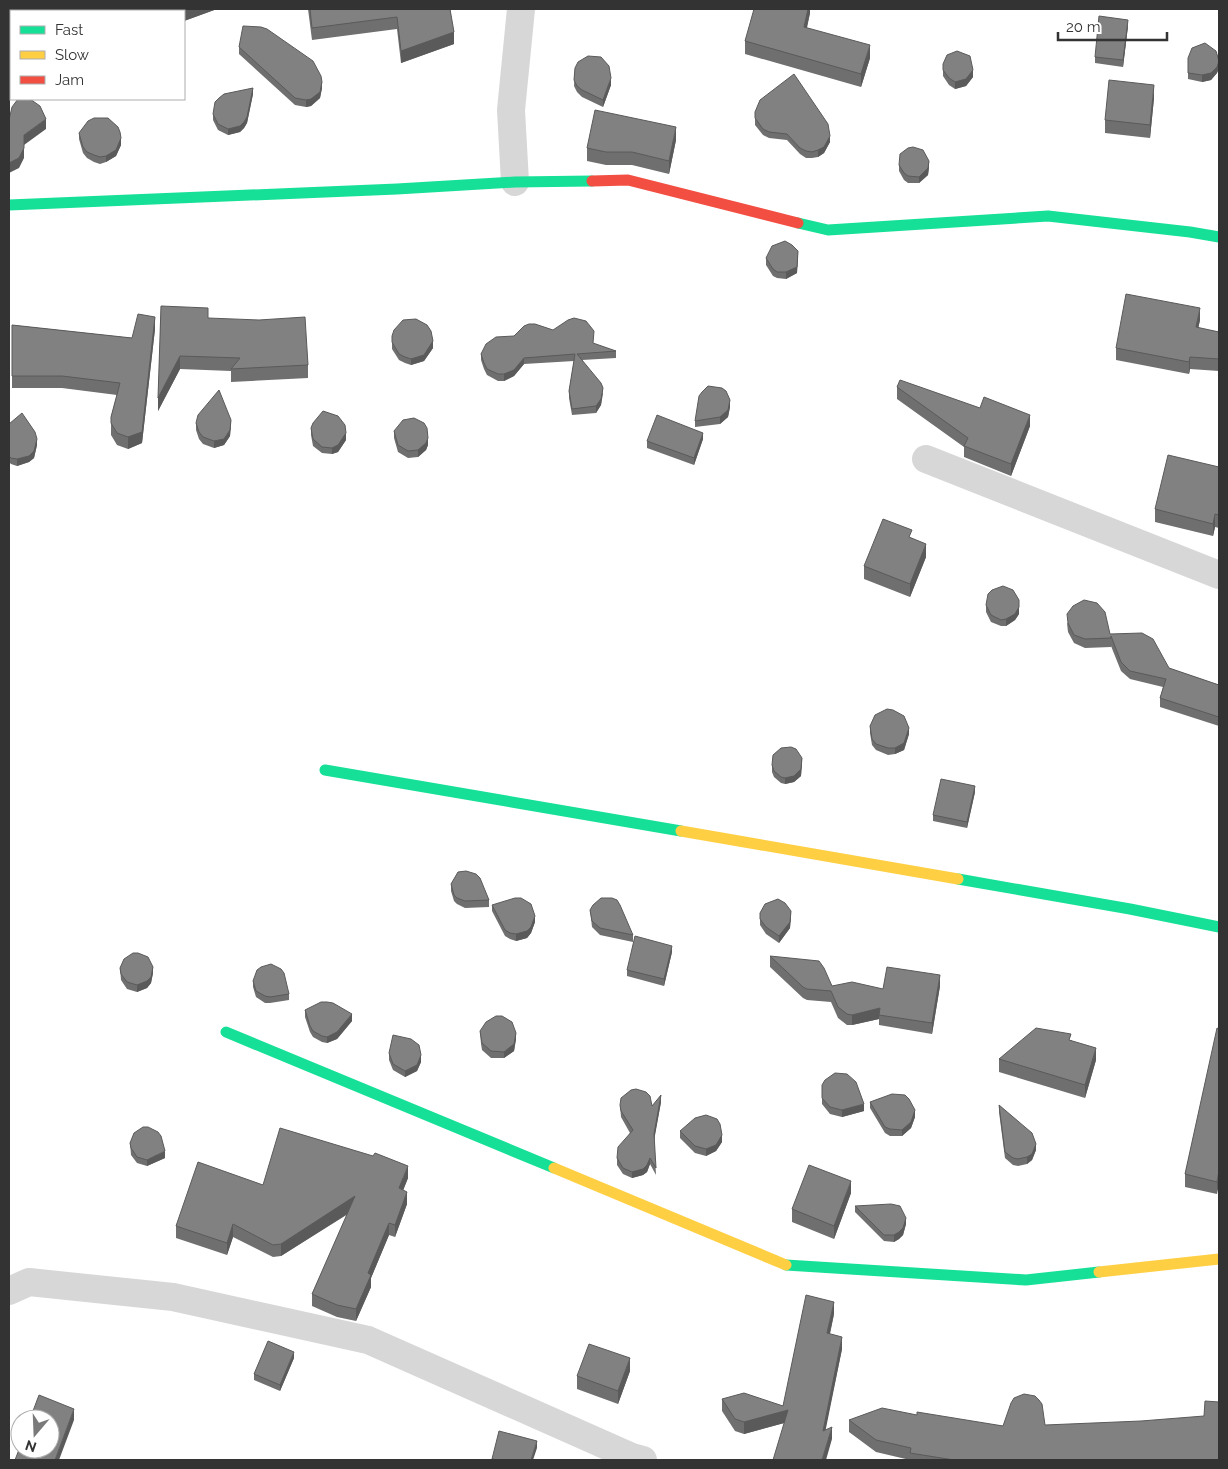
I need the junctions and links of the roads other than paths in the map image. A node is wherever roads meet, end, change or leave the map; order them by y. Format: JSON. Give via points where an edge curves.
{"nodes":[{"id":1,"x":522,"y":9,"type":"edge"},
{"id":2,"x":515,"y":182,"type":"junction"},
{"id":3,"x":9,"y":204,"type":"edge"},
{"id":4,"x":1219,"y":237,"type":"edge"},
{"id":5,"x":926,"y":459,"type":"dead end"},
{"id":6,"x":1219,"y":575,"type":"edge"},
{"id":7,"x":325,"y":770,"type":"dead end"},
{"id":8,"x":1219,"y":927,"type":"edge"},
{"id":9,"x":226,"y":1032,"type":"dead end"},
{"id":10,"x":1219,"y":1259,"type":"edge"},
{"id":11,"x":9,"y":1291,"type":"edge"},
{"id":12,"x":643,"y":1460,"type":"edge"}],
"edges":[{"from":1,"to":2,"type":"street","via":[[511,110]]},
{"from":2,"to":3,"type":"street"},
{"from":2,"to":4,"type":"street","via":[[628,180],[828,230],[1048,216]]},
{"from":5,"to":6,"type":"street"},
{"from":7,"to":8,"type":"street"},
{"from":9,"to":10,"type":"street","via":[[789,1266],[1026,1280]]},
{"from":11,"to":12,"type":"street","via":[[29,1282],[173,1296],[368,1340]]}]}
